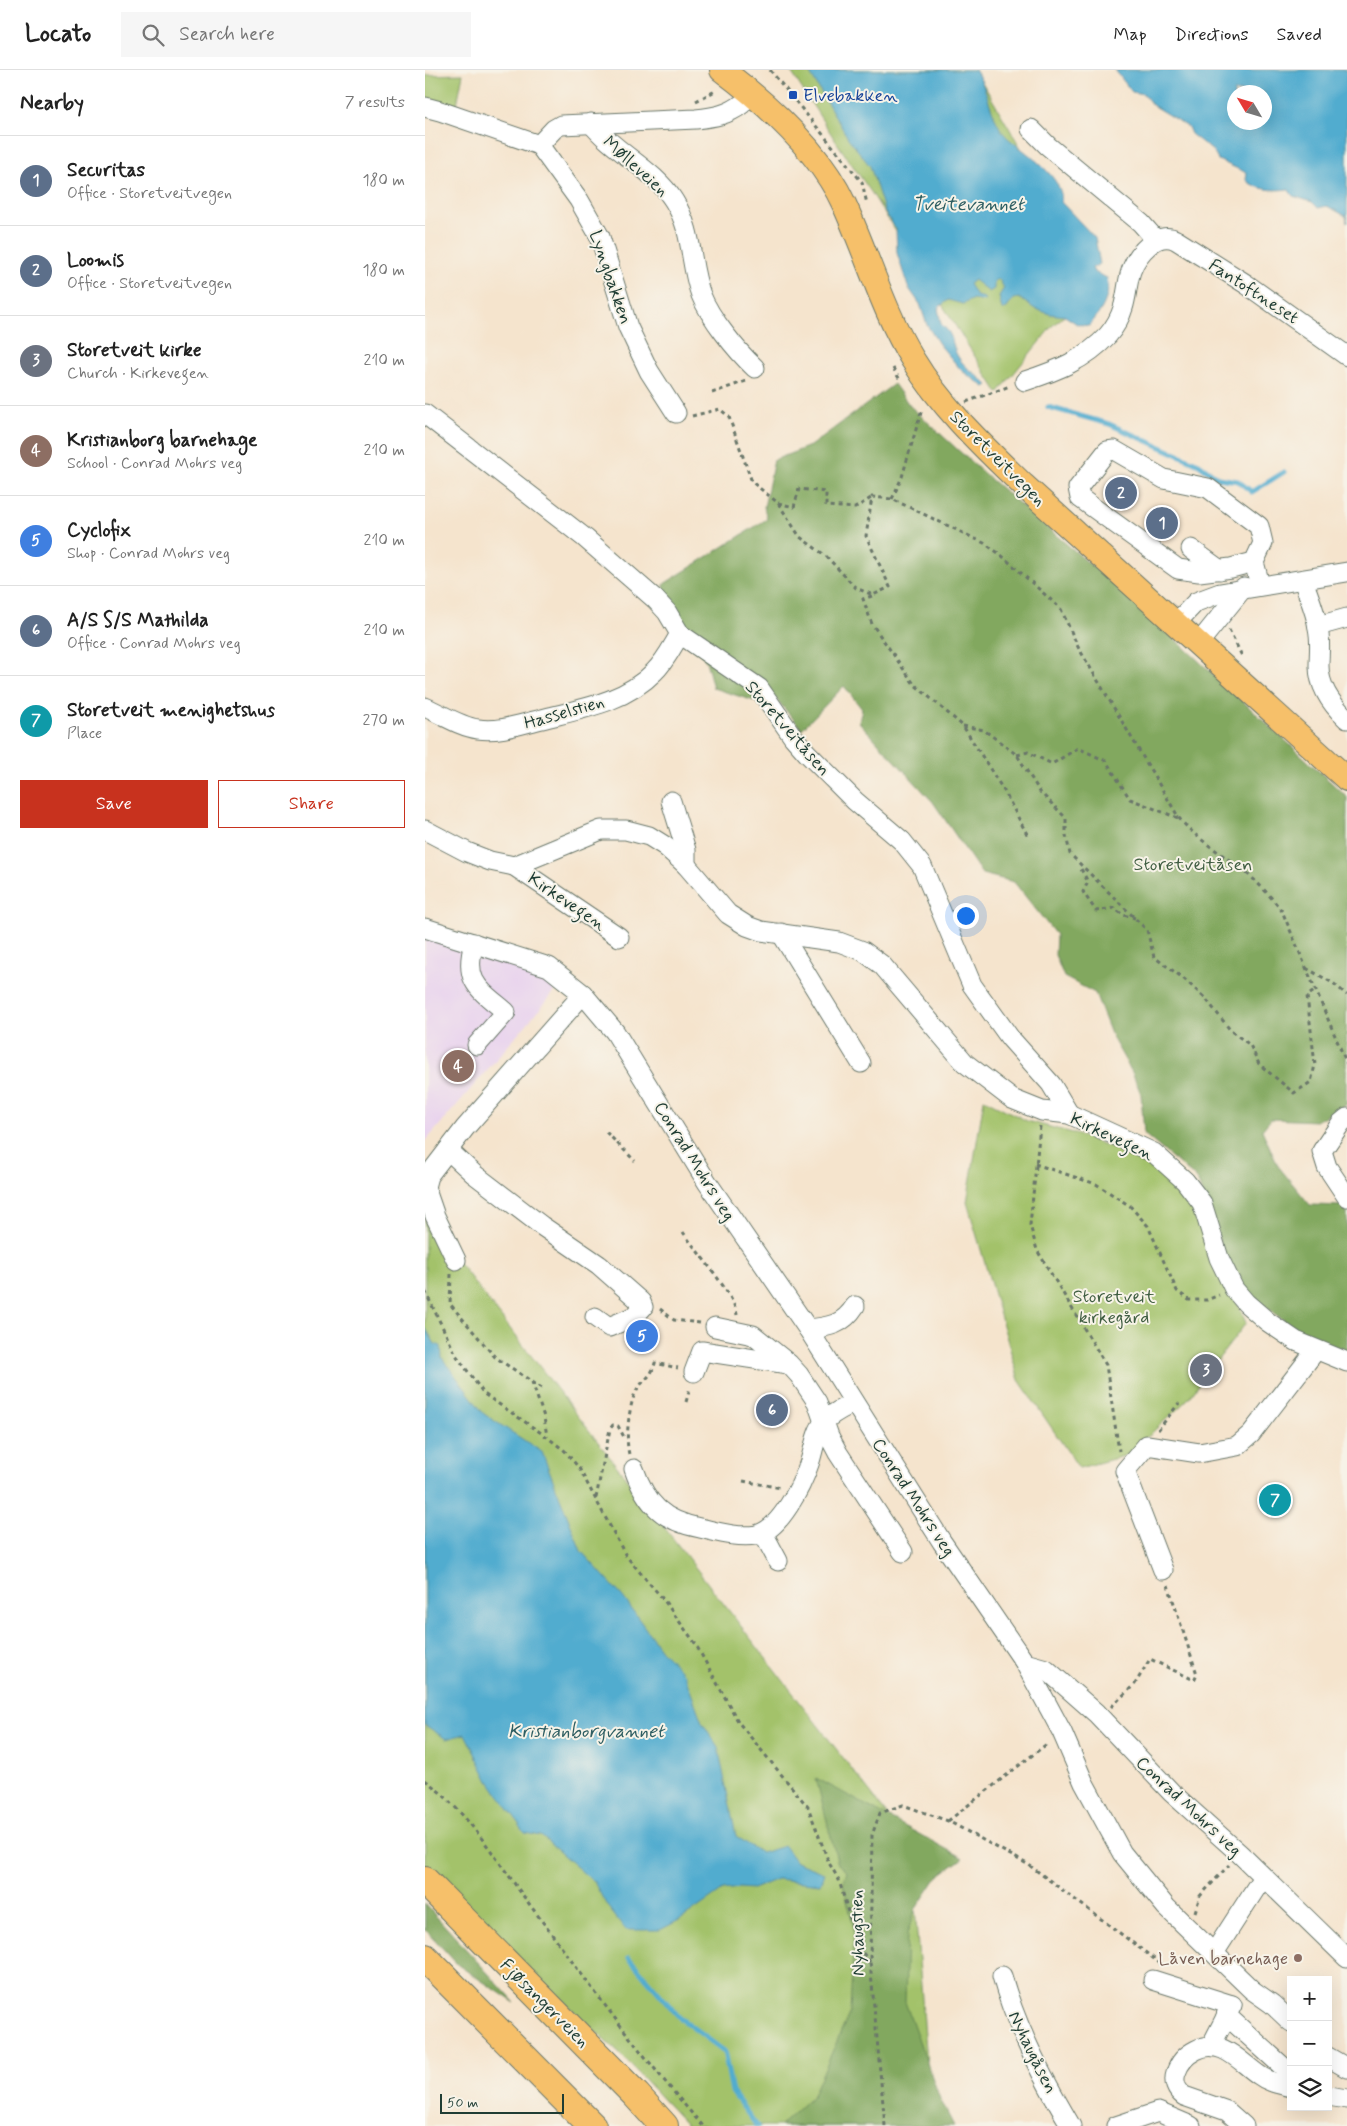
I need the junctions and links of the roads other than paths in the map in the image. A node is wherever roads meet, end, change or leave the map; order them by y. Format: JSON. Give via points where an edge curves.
{"nodes":[{"id":1,"x":723,"y":76,"type":"edge"},
{"id":2,"x":742,"y":104,"type":"dead end"},
{"id":3,"x":425,"y":108,"type":"edge"},
{"id":4,"x":591,"y":123,"type":"junction"},
{"id":5,"x":1031,"y":129,"type":"dead end"},
{"id":6,"x":539,"y":145,"type":"junction"},
{"id":7,"x":1156,"y":240,"type":"junction"},
{"id":8,"x":1347,"y":356,"type":"edge"},
{"id":9,"x":752,"y":373,"type":"road end"},
{"id":10,"x":1025,"y":381,"type":"road end"},
{"id":11,"x":676,"y":413,"type":"road end"},
{"id":12,"x":425,"y":414,"type":"edge"},
{"id":13,"x":1191,"y":549,"type":"dead end"},
{"id":14,"x":1254,"y":562,"type":"junction"},
{"id":15,"x":1220,"y":570,"type":"junction"},
{"id":16,"x":1347,"y":572,"type":"edge"},
{"id":17,"x":1303,"y":580,"type":"junction"},
{"id":18,"x":1252,"y":586,"type":"junction"},
{"id":19,"x":1347,"y":618,"type":"edge"},
{"id":20,"x":1175,"y":624,"type":"junction"},
{"id":21,"x":1318,"y":626,"type":"junction"},
{"id":22,"x":679,"y":634,"type":"junction"},
{"id":23,"x":1199,"y":644,"type":"junction"},
{"id":24,"x":425,"y":707,"type":"edge"},
{"id":25,"x":1347,"y":719,"type":"edge"},
{"id":26,"x":1347,"y":779,"type":"edge"},
{"id":27,"x":671,"y":801,"type":"dead end"},
{"id":28,"x":425,"y":830,"type":"edge"},
{"id":29,"x":686,"y":865,"type":"junction"},
{"id":30,"x":515,"y":866,"type":"junction"},
{"id":31,"x":425,"y":928,"type":"edge"},
{"id":32,"x":781,"y":933,"type":"junction"},
{"id":33,"x":619,"y":937,"type":"dead end"},
{"id":34,"x":473,"y":943,"type":"junction"},
{"id":35,"x":583,"y":994,"type":"junction"},
{"id":36,"x":477,"y":1045,"type":"dead end"},
{"id":37,"x":861,"y":1063,"type":"dead end"},
{"id":38,"x":1069,"y":1114,"type":"junction"},
{"id":39,"x":1347,"y":1118,"type":"edge"},
{"id":40,"x":448,"y":1150,"type":"junction"},
{"id":41,"x":425,"y":1187,"type":"edge"},
{"id":42,"x":1347,"y":1197,"type":"edge"},
{"id":43,"x":456,"y":1260,"type":"road end"},
{"id":44,"x":855,"y":1306,"type":"dead end"},
{"id":45,"x":595,"y":1317,"type":"dead end"},
{"id":46,"x":715,"y":1327,"type":"road end"},
{"id":47,"x":808,"y":1329,"type":"junction"},
{"id":48,"x":1316,"y":1350,"type":"junction"},
{"id":49,"x":1347,"y":1362,"type":"edge"},
{"id":50,"x":789,"y":1364,"type":"junction"},
{"id":51,"x":685,"y":1370,"type":"road end"},
{"id":52,"x":853,"y":1403,"type":"junction"},
{"id":53,"x":824,"y":1422,"type":"junction"},
{"id":54,"x":634,"y":1469,"type":"road end"},
{"id":55,"x":763,"y":1533,"type":"junction"},
{"id":56,"x":903,"y":1552,"type":"dead end"},
{"id":57,"x":778,"y":1561,"type":"dead end"},
{"id":58,"x":1163,"y":1570,"type":"road end"},
{"id":59,"x":1025,"y":1663,"type":"junction"},
{"id":60,"x":1263,"y":1877,"type":"junction"},
{"id":61,"x":425,"y":1881,"type":"edge"},
{"id":62,"x":1214,"y":1953,"type":"junction"},
{"id":63,"x":425,"y":1958,"type":"edge"},
{"id":64,"x":1347,"y":1958,"type":"edge"},
{"id":65,"x":1002,"y":1976,"type":"dead end"},
{"id":66,"x":1153,"y":1980,"type":"dead end"},
{"id":67,"x":1252,"y":1990,"type":"junction"},
{"id":68,"x":1229,"y":2010,"type":"junction"},
{"id":69,"x":1290,"y":2021,"type":"edge"},
{"id":70,"x":1211,"y":2046,"type":"junction"},
{"id":71,"x":1332,"y":2059,"type":"edge"},
{"id":72,"x":1347,"y":2068,"type":"edge"},
{"id":73,"x":1287,"y":2070,"type":"edge"},
{"id":74,"x":1287,"y":2086,"type":"edge"},
{"id":75,"x":1332,"y":2097,"type":"edge"},
{"id":76,"x":1347,"y":2099,"type":"edge"},
{"id":77,"x":592,"y":2126,"type":"edge"},
{"id":78,"x":664,"y":2126,"type":"edge"},
{"id":79,"x":1071,"y":2126,"type":"edge"},
{"id":80,"x":1117,"y":2126,"type":"edge"},
{"id":81,"x":1191,"y":2126,"type":"edge"},
{"id":82,"x":1244,"y":2126,"type":"edge"}],
"edges":[{"from":1,"to":20,"type":"main road","name":"Storetveitvegen","via":[[800,139],[821,167],[843,202],[892,323],[913,361],[941,400],[979,443]]},
{"from":2,"to":4,"type":"street","via":[[717,116]]},
{"from":3,"to":6,"type":"street"},
{"from":4,"to":6,"type":"street","via":[[561,125]]},
{"from":4,"to":9,"type":"street","name":"Mølleveien","via":[[623,154],[661,183],[674,201],[692,244],[701,295]]},
{"from":5,"to":7,"type":"street","via":[[1141,223]]},
{"from":6,"to":11,"type":"street","name":"Lyngbakken","via":[[579,200],[600,237],[628,327],[649,371]]},
{"from":7,"to":8,"type":"street","name":"Fantoftneset","via":[[1171,237],[1176,240],[1246,284]]},
{"from":7,"to":10,"type":"street","via":[[1142,252],[1131,269],[1122,310],[1109,334],[1075,362]]},
{"from":12,"to":22,"type":"street","name":"Storetveitåsen","via":[[585,538],[655,598]]},
{"from":13,"to":15,"type":"street"},
{"from":14,"to":15,"type":"street"},
{"from":14,"to":15,"type":"street","via":[[1263,543],[1259,526],[1208,488],[1164,479],[1115,450],[1107,451],[1078,488],[1079,498],[1178,570]]},
{"from":14,"to":18,"type":"street"},
{"from":16,"to":17,"type":"street"},
{"from":17,"to":18,"type":"street"},
{"from":17,"to":21,"type":"street"},
{"from":18,"to":20,"type":"street","via":[[1197,602]]},
{"from":18,"to":23,"type":"street"},
{"from":19,"to":21,"type":"street"},
{"from":20,"to":23,"type":"main road","name":"Storetveitvegen"},
{"from":21,"to":25,"type":"street","via":[[1319,668],[1324,688],[1331,704]]},
{"from":22,"to":24,"type":"street","name":"Hasselstien","via":[[655,672],[617,697],[591,707],[503,729],[476,729]]},
{"from":22,"to":38,"type":"street","name":"Storetveitåsen","via":[[759,688],[807,753],[912,852],[922,866],[972,985],[1010,1038],[1051,1084]]},
{"from":23,"to":26,"type":"main road","name":"Storetveitvegen"},
{"from":27,"to":29,"type":"street","via":[[686,850]]},
{"from":28,"to":30,"type":"street","name":"Kirkevegen","via":[[467,852]]},
{"from":29,"to":30,"type":"street","name":"Kirkevegen","via":[[649,836],[626,830],[601,830]]},
{"from":29,"to":32,"type":"street","name":"Kirkevegen","via":[[728,914],[747,926]]},
{"from":30,"to":33,"type":"street","name":"Kirkevegen"},
{"from":31,"to":34,"type":"street","name":"Conrad Mohrs veg"},
{"from":32,"to":37,"type":"street"},
{"from":32,"to":38,"type":"street","name":"Kirkevegen","via":[[839,942],[863,951],[882,965],[965,1063],[1012,1099],[1042,1111]]},
{"from":34,"to":35,"type":"street","name":"Conrad Mohrs veg","via":[[549,967]]},
{"from":34,"to":36,"type":"street","via":[[468,962],[473,980],[482,992],[507,1012]]},
{"from":35,"to":40,"type":"street"},
{"from":35,"to":47,"type":"street","name":"Conrad Mohrs veg","via":[[615,1032],[707,1182]]},
{"from":38,"to":48,"type":"street","name":"Kirkevegen","via":[[1154,1153],[1185,1181],[1202,1203],[1219,1258],[1234,1290],[1268,1322]]},
{"from":39,"to":42,"type":"street","via":[[1322,1151],[1327,1167]]},
{"from":40,"to":41,"type":"street"},
{"from":40,"to":45,"type":"street","via":[[489,1186],[599,1265],[643,1307],[635,1316],[609,1328]]},
{"from":41,"to":43,"type":"street"},
{"from":44,"to":47,"type":"street","via":[[838,1323]]},
{"from":46,"to":50,"type":"street","via":[[753,1336]]},
{"from":47,"to":52,"type":"street","name":"Conrad Mohrs veg"},
{"from":48,"to":49,"type":"street","name":"Kirkevegen"},
{"from":48,"to":58,"type":"street","via":[[1251,1434],[1237,1446],[1199,1453],[1147,1445],[1125,1471]]},
{"from":50,"to":51,"type":"street","via":[[702,1351]]},
{"from":50,"to":53,"type":"street","via":[[817,1402]]},
{"from":52,"to":53,"type":"street"},
{"from":52,"to":59,"type":"street","name":"Conrad Mohrs veg"},
{"from":53,"to":55,"type":"street","via":[[797,1492],[781,1516]]},
{"from":53,"to":56,"type":"street","via":[[839,1453]]},
{"from":54,"to":55,"type":"street","via":[[656,1508],[671,1520],[740,1535]]},
{"from":55,"to":57,"type":"street"},
{"from":59,"to":60,"type":"street","name":"Conrad Mohrs veg","via":[[1046,1669]]},
{"from":59,"to":62,"type":"street","name":"Conrad Mohrs veg","via":[[1122,1853],[1166,1907]]},
{"from":60,"to":62,"type":"street"},
{"from":60,"to":64,"type":"street","name":"Conrad Mohrs veg"},
{"from":61,"to":78,"type":"highway","name":"Fjøsangerveien"},
{"from":62,"to":67,"type":"street","name":"Conrad Mohrs veg"},
{"from":63,"to":77,"type":"highway"},
{"from":65,"to":79,"type":"street","name":"Nyhaugåsen","via":[[1010,2006]]},
{"from":66,"to":68,"type":"street"},
{"from":67,"to":68,"type":"street","via":[[1242,1990]]},
{"from":67,"to":69,"type":"street","name":"Conrad Mohrs veg"},
{"from":68,"to":70,"type":"street"},
{"from":68,"to":73,"type":"street"},
{"from":70,"to":74,"type":"street","via":[[1227,2051],[1270,2081]]},
{"from":70,"to":82,"type":"street","via":[[1199,2048],[1185,2057],[1175,2083],[1184,2096],[1227,2111]]},
{"from":71,"to":72,"type":"street"},
{"from":75,"to":76,"type":"street"},
{"from":80,"to":81,"type":"street","via":[[1158,2112]]}]}
